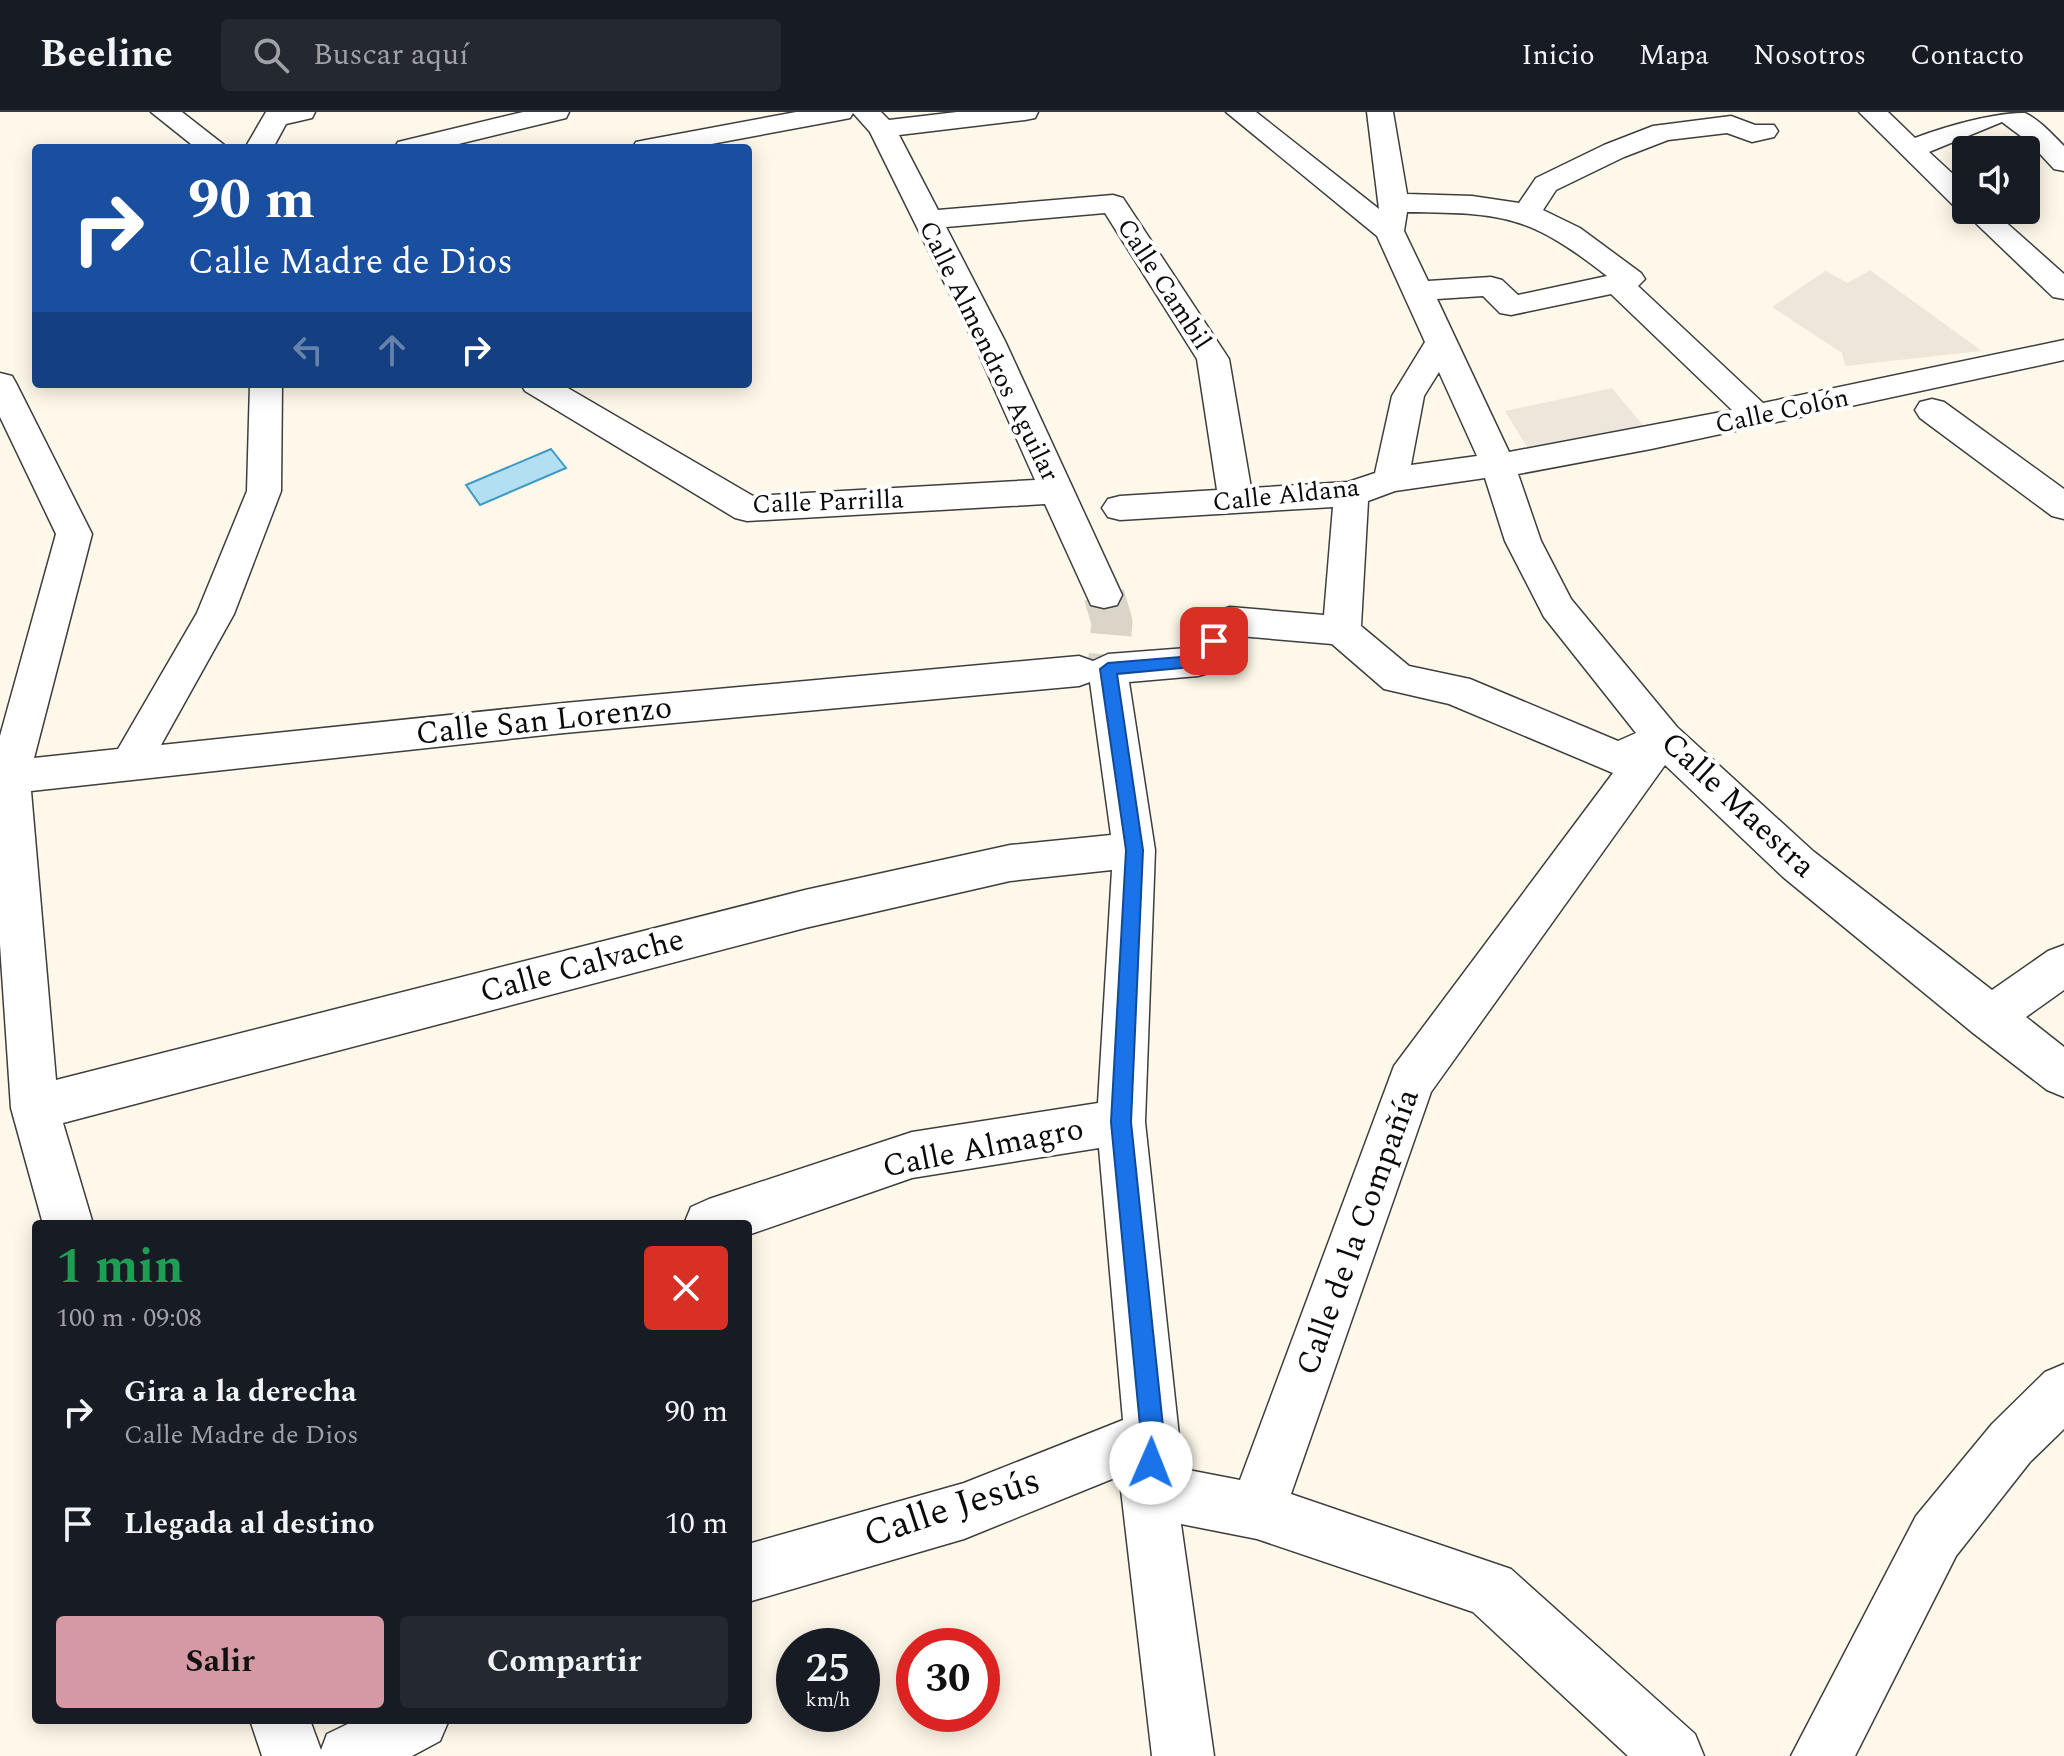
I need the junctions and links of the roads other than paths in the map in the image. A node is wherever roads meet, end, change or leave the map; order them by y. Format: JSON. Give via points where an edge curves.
{"nodes":[{"id":1,"x":164,"y":112,"type":"edge"},
{"id":2,"x":302,"y":112,"type":"edge"},
{"id":3,"x":556,"y":112,"type":"edge"},
{"id":4,"x":840,"y":112,"type":"edge"},
{"id":5,"x":1025,"y":112,"type":"edge"},
{"id":6,"x":1239,"y":112,"type":"edge"},
{"id":7,"x":1380,"y":112,"type":"edge"},
{"id":8,"x":1637,"y":112,"type":"edge"},
{"id":9,"x":1872,"y":112,"type":"edge"},
{"id":10,"x":2004,"y":112,"type":"edge"},
{"id":11,"x":874,"y":121,"type":"edge"},
{"id":12,"x":1764,"y":131,"type":"dead end"},
{"id":13,"x":1663,"y":132,"type":"junction"},
{"id":14,"x":208,"y":144,"type":"edge"},
{"id":15,"x":261,"y":144,"type":"edge"},
{"id":16,"x":424,"y":144,"type":"edge"},
{"id":17,"x":668,"y":144,"type":"edge"},
{"id":18,"x":1923,"y":145,"type":"dead end"},
{"id":19,"x":2064,"y":163,"type":"edge"},
{"id":20,"x":1952,"y":189,"type":"edge"},
{"id":21,"x":1526,"y":214,"type":"junction"},
{"id":22,"x":1392,"y":217,"type":"junction"},
{"id":23,"x":926,"y":220,"type":"junction"},
{"id":24,"x":1991,"y":224,"type":"edge"},
{"id":25,"x":1617,"y":283,"type":"junction"},
{"id":26,"x":2064,"y":290,"type":"edge"},
{"id":27,"x":1417,"y":291,"type":"junction"},
{"id":28,"x":1440,"y":344,"type":"junction"},
{"id":29,"x":2064,"y":350,"type":"edge"},
{"id":30,"x":0,"y":383,"type":"edge"},
{"id":31,"x":266,"y":388,"type":"edge"},
{"id":32,"x":544,"y":388,"type":"edge"},
{"id":33,"x":1748,"y":406,"type":"dead end"},
{"id":34,"x":1932,"y":410,"type":"dead end"},
{"id":35,"x":1498,"y":464,"type":"junction"},
{"id":36,"x":1391,"y":480,"type":"junction"},
{"id":37,"x":1056,"y":491,"type":"junction"},
{"id":38,"x":1351,"y":494,"type":"junction"},
{"id":39,"x":1236,"y":501,"type":"junction"},
{"id":40,"x":2064,"y":507,"type":"edge"},
{"id":41,"x":1120,"y":508,"type":"dead end"},
{"id":42,"x":1104,"y":595,"type":"tunnel mouth"},
{"id":43,"x":1342,"y":631,"type":"junction"},
{"id":44,"x":1094,"y":670,"type":"junction"},
{"id":45,"x":1663,"y":738,"type":"junction"},
{"id":46,"x":130,"y":764,"type":"junction"},
{"id":47,"x":9,"y":777,"type":"junction"},
{"id":48,"x":1134,"y":850,"type":"junction"},
{"id":49,"x":2064,"y":965,"type":"edge"},
{"id":50,"x":1989,"y":1018,"type":"junction"},
{"id":51,"x":2064,"y":1075,"type":"edge"},
{"id":52,"x":35,"y":1108,"type":"junction"},
{"id":53,"x":1121,"y":1122,"type":"junction"},
{"id":54,"x":67,"y":1220,"type":"edge"},
{"id":55,"x":721,"y":1220,"type":"edge"},
{"id":56,"x":2064,"y":1391,"type":"edge"},
{"id":57,"x":1151,"y":1463,"type":"junction"},
{"id":58,"x":1257,"y":1511,"type":"junction"},
{"id":59,"x":752,"y":1572,"type":"edge"},
{"id":60,"x":281,"y":1724,"type":"edge"},
{"id":61,"x":411,"y":1724,"type":"edge"},
{"id":62,"x":293,"y":1756,"type":"edge"},
{"id":63,"x":349,"y":1756,"type":"edge"},
{"id":64,"x":1183,"y":1756,"type":"edge"},
{"id":65,"x":1673,"y":1756,"type":"edge"},
{"id":66,"x":1822,"y":1756,"type":"edge"}],
"edges":[{"from":1,"to":14,"type":"street"},
{"from":2,"to":15,"type":"street","via":[[276,118]]},
{"from":3,"to":16,"type":"street"},
{"from":4,"to":17,"type":"street"},
{"from":5,"to":11,"type":"street"},
{"from":6,"to":22,"type":"street"},
{"from":7,"to":22,"type":"street"},
{"from":8,"to":13,"type":"street"},
{"from":9,"to":20,"type":"street"},
{"from":10,"to":18,"type":"street"},
{"from":10,"to":19,"type":"street","via":[[2040,137]]},
{"from":11,"to":23,"type":"street","name":"Calle Almendros Aguilar"},
{"from":12,"to":13,"type":"street","via":[[1752,134],[1731,124]]},
{"from":13,"to":21,"type":"street","via":[[1546,184]]},
{"from":21,"to":22,"type":"street","via":[[1469,205]]},
{"from":21,"to":25,"type":"street","via":[[1549,223],[1630,279]]},
{"from":22,"to":27,"type":"street","name":"Calle Maestra"},
{"from":23,"to":37,"type":"street","name":"Calle Almendros Aguilar","via":[[989,341]]},
{"from":23,"to":39,"type":"street","name":"Calle Cambil","via":[[1113,204],[1213,359]]},
{"from":24,"to":26,"type":"street"},
{"from":25,"to":27,"type":"street","via":[[1511,306],[1491,286]]},
{"from":25,"to":33,"type":"street"},
{"from":27,"to":28,"type":"street","name":"Calle Maestra"},
{"from":28,"to":35,"type":"street","name":"Calle Maestra"},
{"from":28,"to":36,"type":"street","via":[[1408,396]]},
{"from":29,"to":35,"type":"street","name":"Calle Colón","via":[[1766,415]]},
{"from":30,"to":47,"type":"street","via":[[74,534]]},
{"from":31,"to":46,"type":"street","via":[[264,491],[215,614]]},
{"from":32,"to":37,"type":"street","name":"Calle Parrilla","via":[[747,509]]},
{"from":34,"to":40,"type":"street"},
{"from":35,"to":36,"type":"street","name":"Calle Aldana"},
{"from":35,"to":45,"type":"street","name":"Calle Maestra","via":[[1523,541],[1557,607]]},
{"from":36,"to":38,"type":"street","name":"Calle Aldana"},
{"from":37,"to":42,"type":"street","name":"Calle Almendros Aguilar"},
{"from":38,"to":39,"type":"street","name":"Calle Aldana"},
{"from":38,"to":43,"type":"street"},
{"from":39,"to":41,"type":"street","name":"Calle Aldana"},
{"from":43,"to":44,"type":"street","name":"Calle San Lorenzo","via":[[1230,621],[1198,662]]},
{"from":43,"to":45,"type":"street","via":[[1398,679],[1456,690],[1619,759]]},
{"from":44,"to":46,"type":"street","name":"Calle San Lorenzo"},
{"from":44,"to":48,"type":"street"},
{"from":45,"to":50,"type":"street","name":"Calle Maestra","via":[[1798,864]]},
{"from":45,"to":58,"type":"street","name":"Calle de la Compañía","via":[[1411,1081]]},
{"from":46,"to":47,"type":"street","name":"Calle San Lorenzo"},
{"from":47,"to":52,"type":"street"},
{"from":48,"to":52,"type":"street","name":"Calle Calvache","via":[[1010,863],[805,909]]},
{"from":48,"to":53,"type":"street"},
{"from":49,"to":50,"type":"street"},
{"from":50,"to":51,"type":"street","name":"Calle Maestra"},
{"from":52,"to":54,"type":"street"},
{"from":53,"to":55,"type":"street","name":"Calle Almagro","via":[[912,1155]]},
{"from":53,"to":57,"type":"street"},
{"from":56,"to":66,"type":"street","via":[[2011,1443],[1936,1536]]},
{"from":57,"to":58,"type":"street"},
{"from":57,"to":59,"type":"street","name":"Calle Jesús"},
{"from":57,"to":64,"type":"street"},
{"from":58,"to":65,"type":"street","via":[[1491,1589]]},
{"from":60,"to":62,"type":"street"},
{"from":61,"to":63,"type":"street"}]}
